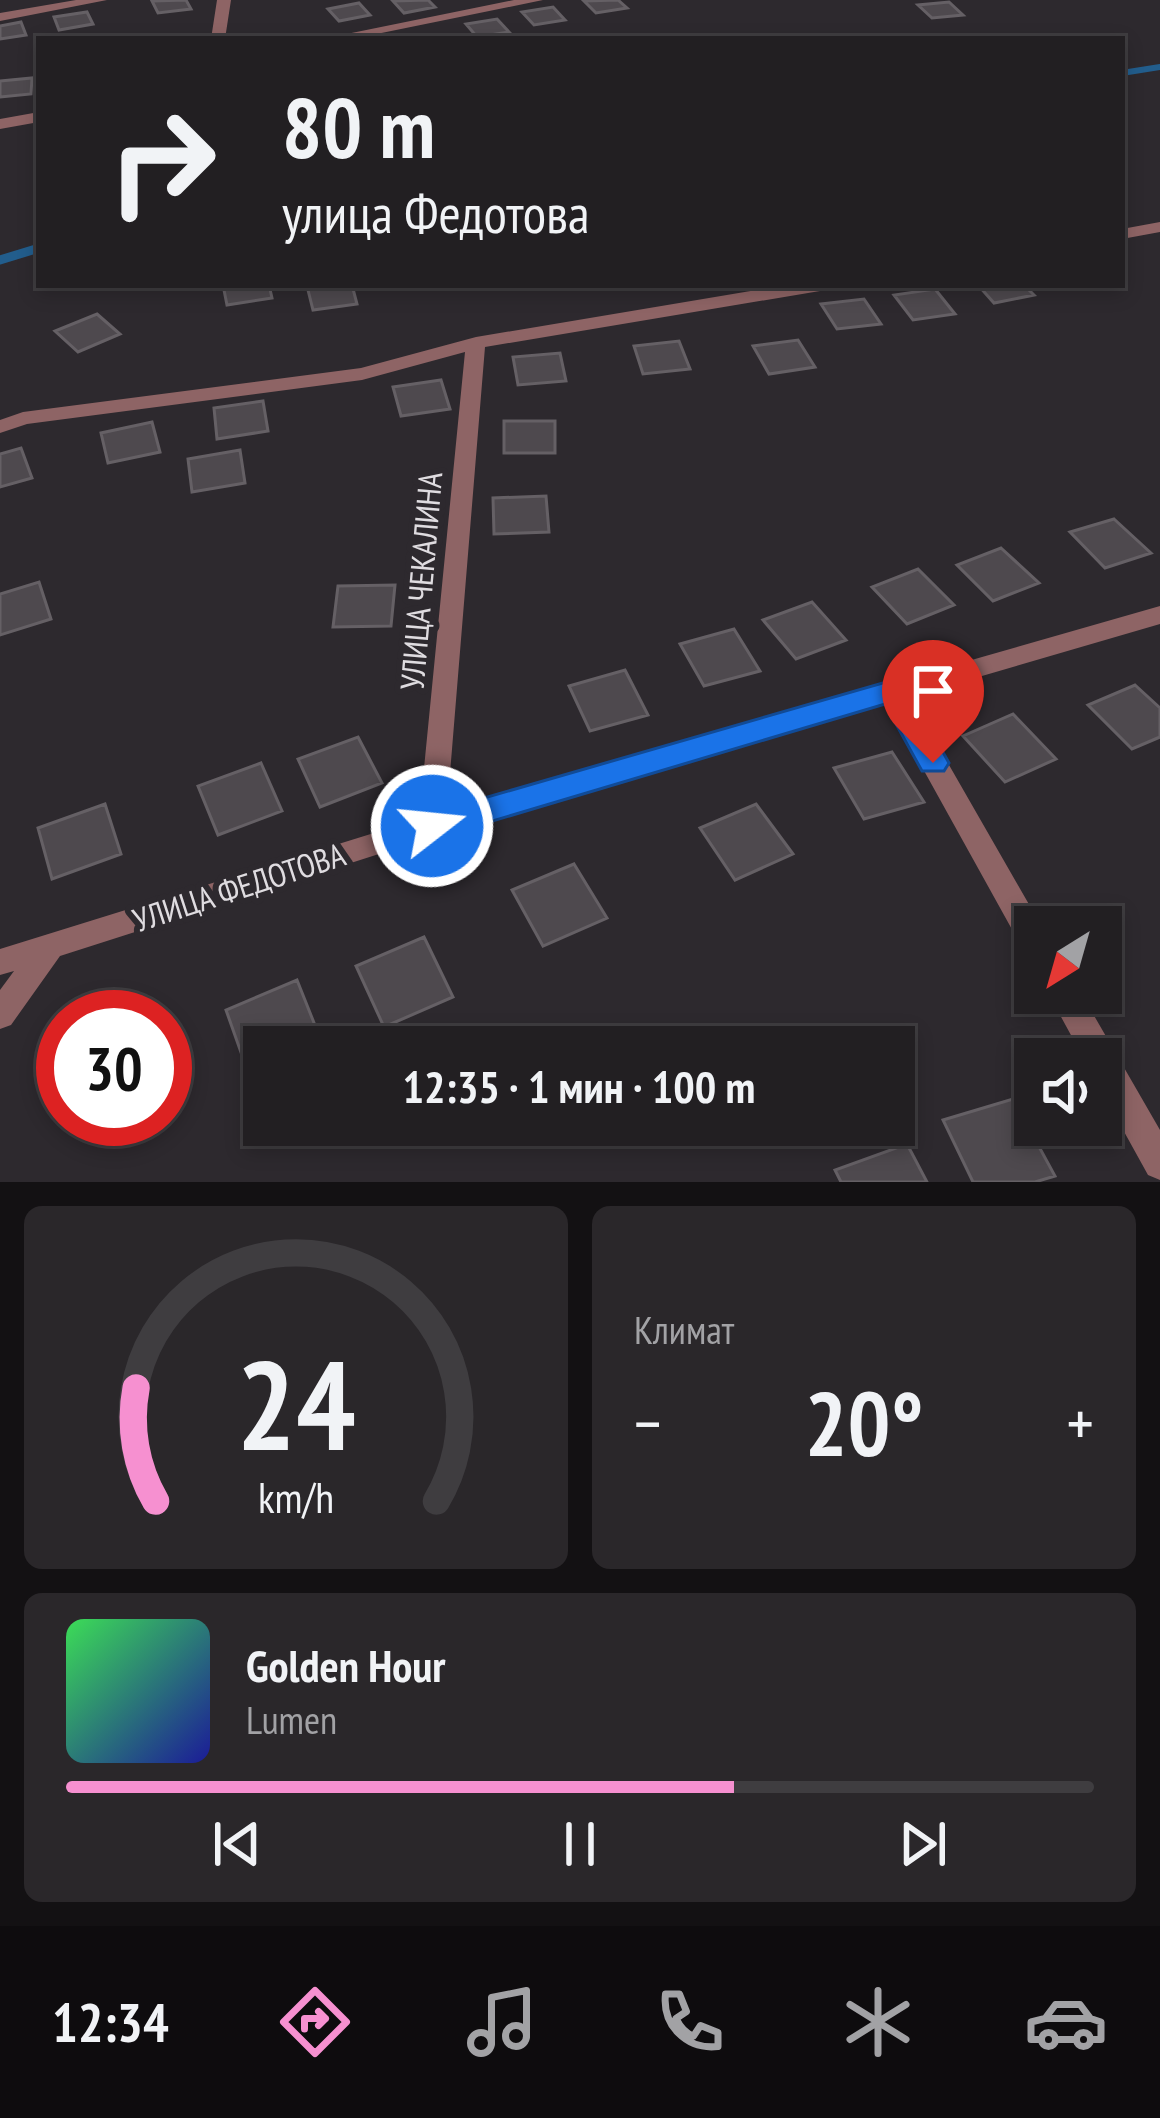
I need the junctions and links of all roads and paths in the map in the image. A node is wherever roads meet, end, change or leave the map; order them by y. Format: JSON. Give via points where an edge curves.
{"nodes":[{"id":1,"x":100,"y":0,"type":"edge"},
{"id":2,"x":224,"y":0,"type":"edge"},
{"id":3,"x":536,"y":0,"type":"edge"},
{"id":4,"x":0,"y":17,"type":"edge"},
{"id":5,"x":218,"y":36,"type":"edge"},
{"id":6,"x":345,"y":36,"type":"edge"},
{"id":7,"x":36,"y":118,"type":"edge"},
{"id":8,"x":0,"y":124,"type":"edge"},
{"id":9,"x":1160,"y":227,"type":"edge"},
{"id":10,"x":1125,"y":233,"type":"edge"},
{"id":11,"x":802,"y":288,"type":"edge"},
{"id":12,"x":476,"y":343,"type":"junction"},
{"id":13,"x":0,"y":427,"type":"edge"},
{"id":14,"x":1160,"y":616,"type":"edge"},
{"id":15,"x":893,"y":691,"type":"junction"},
{"id":16,"x":432,"y":826,"type":"junction"},
{"id":17,"x":1015,"y":906,"type":"edge"},
{"id":18,"x":49,"y":947,"type":"junction"},
{"id":19,"x":0,"y":962,"type":"edge"},
{"id":20,"x":1076,"y":1014,"type":"edge"},
{"id":21,"x":0,"y":1015,"type":"edge"},
{"id":22,"x":1160,"y":1163,"type":"edge"}],
"edges":[{"from":1,"to":4,"type":"street"},
{"from":2,"to":5,"type":"street"},
{"from":3,"to":6,"type":"street"},
{"from":7,"to":8,"type":"street"},
{"from":9,"to":10,"type":"street"},
{"from":11,"to":12,"type":"street"},
{"from":12,"to":13,"type":"street","via":[[362,374]]},
{"from":12,"to":16,"type":"street","name":"УЛИЦА ЧЕКАЛИНА"},
{"from":14,"to":15,"type":"street","name":"УЛИЦА ФЕДОТОВА"},
{"from":15,"to":16,"type":"street","name":"УЛИЦА ФЕДОТОВА"},
{"from":15,"to":17,"type":"street"},
{"from":16,"to":18,"type":"street","name":"УЛИЦА ФЕДОТОВА"},
{"from":18,"to":19,"type":"street","name":"УЛИЦА ФЕДОТОВА"},
{"from":18,"to":21,"type":"street"},
{"from":20,"to":22,"type":"street"}]}
